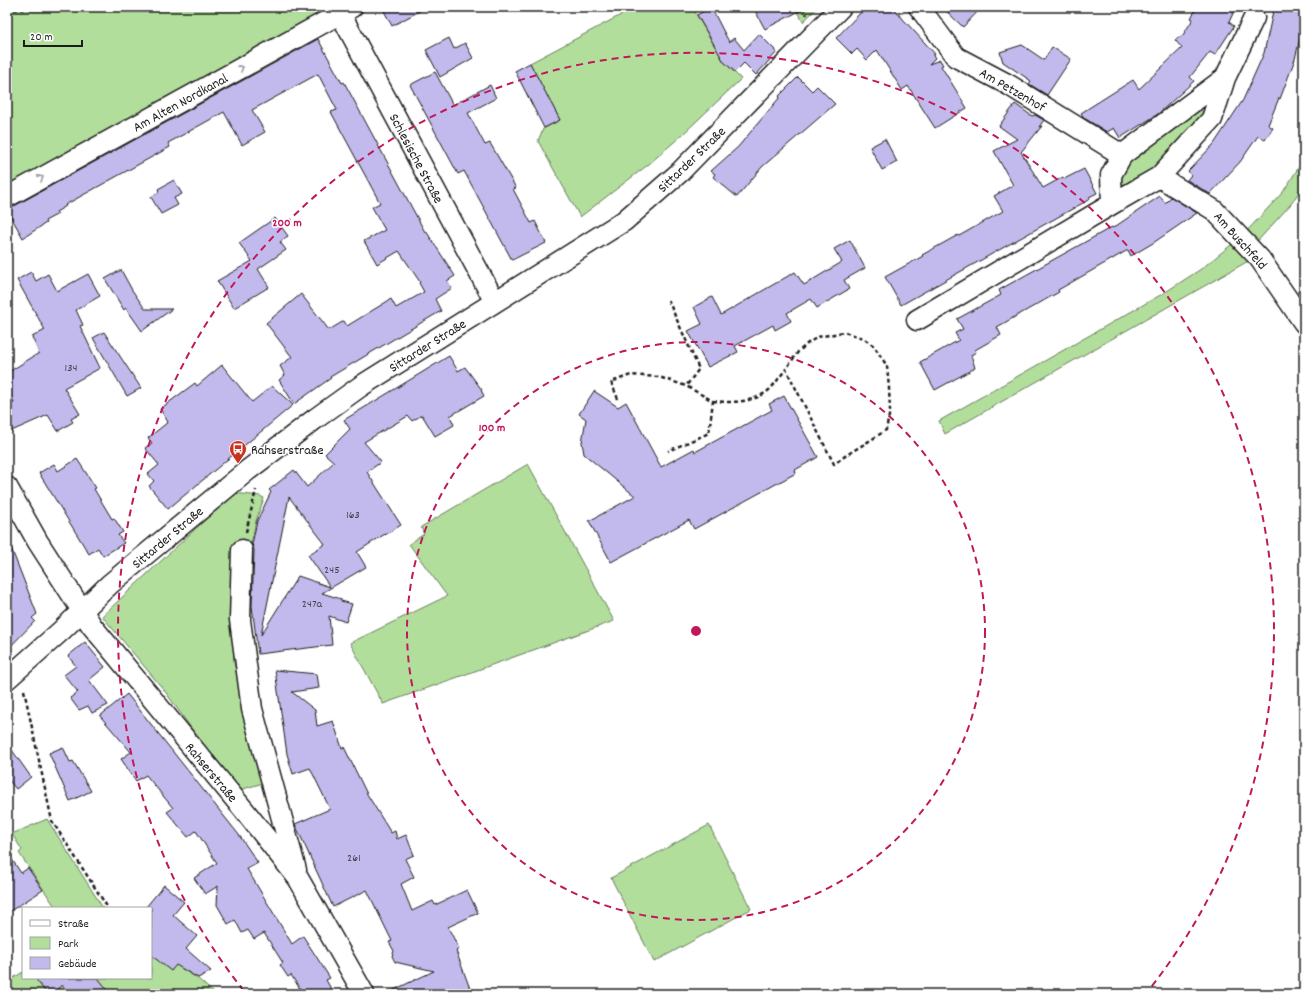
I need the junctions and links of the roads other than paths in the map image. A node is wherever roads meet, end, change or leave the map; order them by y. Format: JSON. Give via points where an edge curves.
{"nodes":[{"id":1,"x":841,"y":7,"type":"edge"},
{"id":2,"x":919,"y":7,"type":"edge"},
{"id":3,"x":346,"y":10,"type":"edge"},
{"id":4,"x":1254,"y":18,"type":"dead end"},
{"id":5,"x":1224,"y":78,"type":"junction"},
{"id":6,"x":1122,"y":155,"type":"junction"},
{"id":7,"x":1159,"y":177,"type":"junction"},
{"id":8,"x":7,"y":197,"type":"edge"},
{"id":9,"x":1112,"y":204,"type":"junction"},
{"id":10,"x":494,"y":302,"type":"junction"},
{"id":11,"x":917,"y":320,"type":"dead end"},
{"id":12,"x":1304,"y":324,"type":"edge"},
{"id":13,"x":7,"y":487,"type":"edge"},
{"id":14,"x":242,"y":550,"type":"road end"},
{"id":15,"x":82,"y":611,"type":"junction"},
{"id":16,"x":12,"y":674,"type":"edge"},
{"id":17,"x":298,"y":878,"type":"junction"},
{"id":18,"x":364,"y":994,"type":"edge"}],
"edges":[{"from":1,"to":10,"type":"street","name":"Sittarder Straße","via":[[679,173],[624,221]]},
{"from":2,"to":6,"type":"street","name":"Am Petzenhof","via":[[956,57],[1009,85]]},
{"from":8,"to":3,"type":"street","name":"Am Alten Nordkanal","one_way":true},
{"from":3,"to":10,"type":"street","name":"Schlesische Straße"},
{"from":4,"to":5,"type":"street"},
{"from":5,"to":6,"type":"street"},
{"from":5,"to":7,"type":"street","via":[[1212,119]]},
{"from":6,"to":9,"type":"street","via":[[1111,175]]},
{"from":7,"to":9,"type":"street"},
{"from":7,"to":12,"type":"street","name":"Am Buschfeld","via":[[1214,210],[1260,259]]},
{"from":9,"to":11,"type":"street"},
{"from":10,"to":15,"type":"street","name":"Sittarder Straße","via":[[361,386],[315,419],[241,475],[110,584]]},
{"from":13,"to":15,"type":"street","name":"Rahserstraße"},
{"from":14,"to":17,"type":"street","name":"Rahserstraße","via":[[240,620],[252,709]]},
{"from":15,"to":16,"type":"street","name":"Sittarder Straße"},
{"from":15,"to":17,"type":"street","name":"Rahserstraße"},
{"from":17,"to":18,"type":"street","name":"Rahserstraße"}]}
